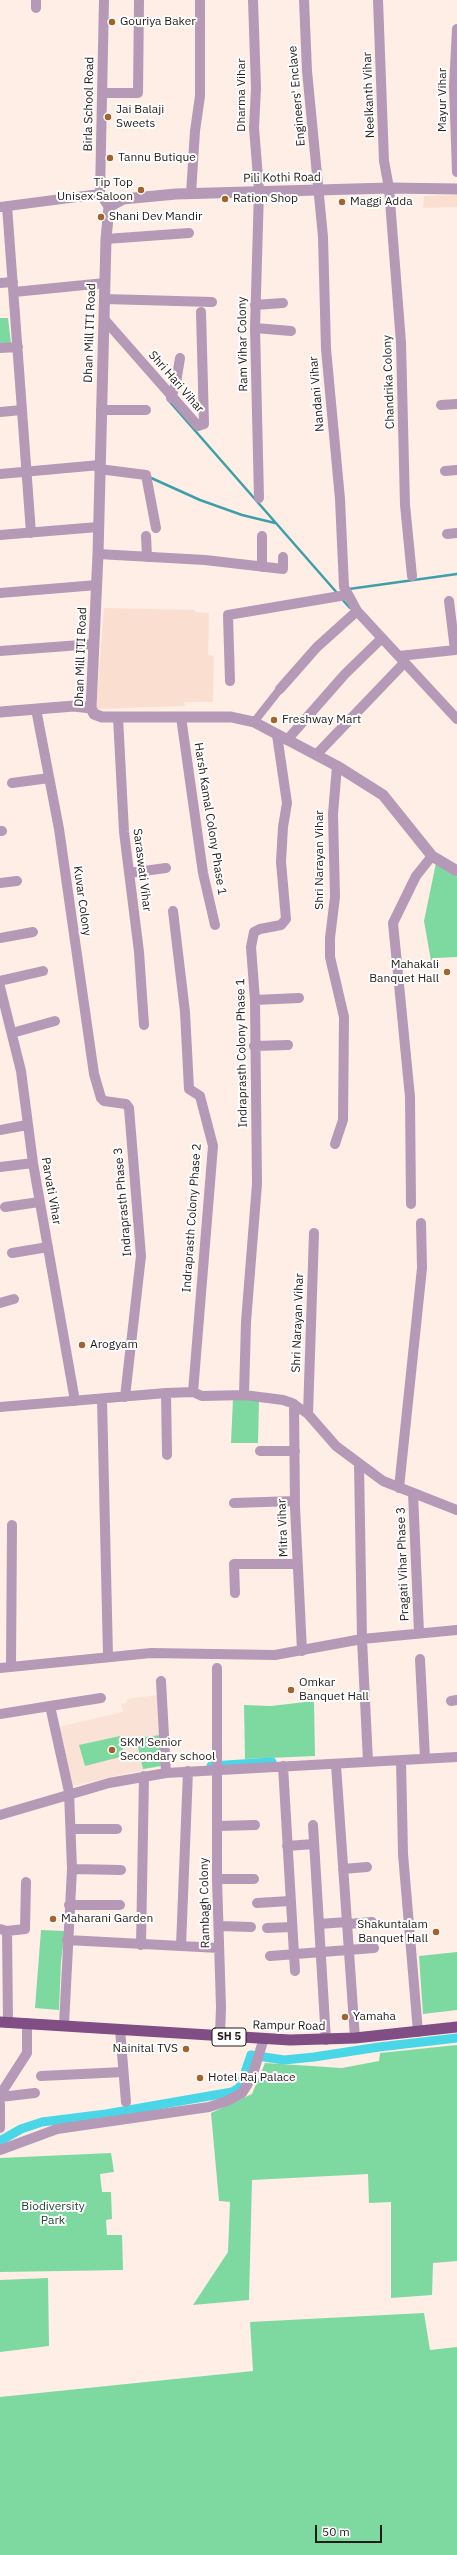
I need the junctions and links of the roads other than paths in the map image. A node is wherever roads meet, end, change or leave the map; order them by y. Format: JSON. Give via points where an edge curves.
{"nodes":[{"id":1,"x":104,"y":0,"type":"edge"},
{"id":2,"x":139,"y":0,"type":"edge"},
{"id":3,"x":200,"y":0,"type":"edge"},
{"id":4,"x":253,"y":0,"type":"edge"},
{"id":5,"x":304,"y":0,"type":"edge"},
{"id":6,"x":378,"y":0,"type":"edge"},
{"id":7,"x":457,"y":29,"type":"edge"},
{"id":8,"x":102,"y":93,"type":"junction"},
{"id":9,"x":457,"y":172,"type":"edge"},
{"id":10,"x":389,"y":188,"type":"junction"},
{"id":11,"x":457,"y":189,"type":"edge"},
{"id":12,"x":259,"y":190,"type":"junction"},
{"id":13,"x":318,"y":190,"type":"junction"},
{"id":14,"x":100,"y":194,"type":"junction"},
{"id":15,"x":191,"y":194,"type":"junction"},
{"id":16,"x":4,"y":207,"type":"edge"},
{"id":17,"x":109,"y":207,"type":"junction"},
{"id":18,"x":188,"y":233,"type":"dead end"},
{"id":19,"x":106,"y":239,"type":"junction"},
{"id":20,"x":0,"y":283,"type":"edge"},
{"id":21,"x":105,"y":283,"type":"junction"},
{"id":22,"x":13,"y":287,"type":"junction"},
{"id":23,"x":105,"y":299,"type":"junction"},
{"id":24,"x":212,"y":302,"type":"dead end"},
{"id":25,"x":283,"y":303,"type":"dead end"},
{"id":26,"x":254,"y":305,"type":"junction"},
{"id":27,"x":201,"y":312,"type":"dead end"},
{"id":28,"x":104,"y":319,"type":"junction"},
{"id":29,"x":255,"y":328,"type":"junction"},
{"id":30,"x":291,"y":331,"type":"dead end"},
{"id":31,"x":18,"y":347,"type":"junction"},
{"id":32,"x":0,"y":348,"type":"edge"},
{"id":33,"x":180,"y":358,"type":"dead end"},
{"id":34,"x":171,"y":398,"type":"junction"},
{"id":35,"x":457,"y":404,"type":"edge"},
{"id":36,"x":441,"y":405,"type":"dead end"},
{"id":37,"x":22,"y":410,"type":"junction"},
{"id":38,"x":101,"y":410,"type":"junction"},
{"id":39,"x":146,"y":410,"type":"dead end"},
{"id":40,"x":0,"y":412,"type":"edge"},
{"id":41,"x":99,"y":467,"type":"junction"},
{"id":42,"x":457,"y":470,"type":"edge"},
{"id":43,"x":445,"y":471,"type":"dead end"},
{"id":44,"x":26,"y":472,"type":"junction"},
{"id":45,"x":0,"y":474,"type":"edge"},
{"id":46,"x":260,"y":498,"type":"dead end"},
{"id":47,"x":98,"y":527,"type":"junction"},
{"id":48,"x":156,"y":528,"type":"dead end"},
{"id":49,"x":31,"y":532,"type":"junction"},
{"id":50,"x":0,"y":535,"type":"edge"},
{"id":51,"x":146,"y":536,"type":"dead end"},
{"id":52,"x":262,"y":536,"type":"dead end"},
{"id":53,"x":98,"y":554,"type":"junction"},
{"id":54,"x":147,"y":557,"type":"junction"},
{"id":55,"x":283,"y":557,"type":"dead end"},
{"id":56,"x":262,"y":567,"type":"junction"},
{"id":57,"x":412,"y":576,"type":"dead end"},
{"id":58,"x":97,"y":585,"type":"junction"},
{"id":59,"x":0,"y":593,"type":"edge"},
{"id":60,"x":342,"y":596,"type":"junction"},
{"id":61,"x":449,"y":601,"type":"dead end"},
{"id":62,"x":355,"y":612,"type":"junction"},
{"id":63,"x":381,"y":639,"type":"junction"},
{"id":64,"x":94,"y":644,"type":"junction"},
{"id":65,"x":456,"y":650,"type":"edge"},
{"id":66,"x":0,"y":651,"type":"edge"},
{"id":67,"x":402,"y":661,"type":"junction"},
{"id":68,"x":230,"y":681,"type":"dead end"},
{"id":69,"x":280,"y":689,"type":"joint"},
{"id":70,"x":90,"y":708,"type":"junction"},
{"id":71,"x":36,"y":709,"type":"junction"},
{"id":72,"x":0,"y":712,"type":"edge"},
{"id":73,"x":118,"y":717,"type":"junction"},
{"id":74,"x":182,"y":717,"type":"junction"},
{"id":75,"x":457,"y":719,"type":"edge"},
{"id":76,"x":254,"y":722,"type":"junction"},
{"id":77,"x":277,"y":735,"type":"junction"},
{"id":78,"x":287,"y":740,"type":"junction"},
{"id":79,"x":316,"y":755,"type":"junction"},
{"id":80,"x":337,"y":766,"type":"junction"},
{"id":81,"x":49,"y":778,"type":"junction"},
{"id":82,"x":12,"y":783,"type":"dead end"},
{"id":83,"x":432,"y":856,"type":"junction"},
{"id":84,"x":166,"y":868,"type":"dead end"},
{"id":85,"x":457,"y":871,"type":"edge"},
{"id":86,"x":129,"y":873,"type":"junction"},
{"id":87,"x":17,"y":881,"type":"dead end"},
{"id":88,"x":0,"y":883,"type":"edge"},
{"id":89,"x":173,"y":911,"type":"dead end"},
{"id":90,"x":215,"y":925,"type":"dead end"},
{"id":91,"x":33,"y":932,"type":"dead end"},
{"id":92,"x":0,"y":938,"type":"edge"},
{"id":93,"x":42,"y":971,"type":"dead end"},
{"id":94,"x":0,"y":981,"type":"edge"},
{"id":95,"x":0,"y":987,"type":"edge"},
{"id":96,"x":299,"y":998,"type":"dead end"},
{"id":97,"x":255,"y":1000,"type":"junction"},
{"id":98,"x":55,"y":1021,"type":"dead end"},
{"id":99,"x":144,"y":1025,"type":"dead end"},
{"id":100,"x":12,"y":1033,"type":"junction"},
{"id":101,"x":288,"y":1044,"type":"dead end"},
{"id":102,"x":254,"y":1046,"type":"junction"},
{"id":103,"x":101,"y":1098,"type":"joint"},
{"id":104,"x":27,"y":1125,"type":"junction"},
{"id":105,"x":0,"y":1130,"type":"edge"},
{"id":106,"x":335,"y":1144,"type":"dead end"},
{"id":107,"x":32,"y":1163,"type":"junction"},
{"id":108,"x":0,"y":1167,"type":"edge"},
{"id":109,"x":39,"y":1202,"type":"junction"},
{"id":110,"x":411,"y":1204,"type":"dead end"},
{"id":111,"x":5,"y":1207,"type":"dead end"},
{"id":112,"x":422,"y":1223,"type":"dead end"},
{"id":113,"x":314,"y":1233,"type":"dead end"},
{"id":114,"x":48,"y":1247,"type":"junction"},
{"id":115,"x":12,"y":1253,"type":"dead end"},
{"id":116,"x":14,"y":1299,"type":"dead end"},
{"id":117,"x":0,"y":1303,"type":"edge"},
{"id":118,"x":193,"y":1392,"type":"junction"},
{"id":119,"x":166,"y":1393,"type":"junction"},
{"id":120,"x":244,"y":1395,"type":"junction"},
{"id":121,"x":125,"y":1397,"type":"junction"},
{"id":122,"x":102,"y":1399,"type":"junction"},
{"id":123,"x":75,"y":1400,"type":"junction"},
{"id":124,"x":294,"y":1404,"type":"junction"},
{"id":125,"x":0,"y":1407,"type":"edge"},
{"id":126,"x":308,"y":1414,"type":"junction"},
{"id":127,"x":260,"y":1450,"type":"dead end"},
{"id":128,"x":295,"y":1450,"type":"junction"},
{"id":129,"x":167,"y":1455,"type":"dead end"},
{"id":130,"x":359,"y":1464,"type":"junction"},
{"id":131,"x":399,"y":1488,"type":"junction"},
{"id":132,"x":413,"y":1493,"type":"junction"},
{"id":133,"x":295,"y":1501,"type":"junction"},
{"id":134,"x":234,"y":1503,"type":"dead end"},
{"id":135,"x":457,"y":1510,"type":"edge"},
{"id":136,"x":12,"y":1525,"type":"dead end"},
{"id":137,"x":297,"y":1564,"type":"junction"},
{"id":138,"x":235,"y":1593,"type":"dead end"},
{"id":139,"x":457,"y":1630,"type":"edge"},
{"id":140,"x":419,"y":1633,"type":"junction"},
{"id":141,"x":362,"y":1639,"type":"junction"},
{"id":142,"x":302,"y":1651,"type":"junction"},
{"id":143,"x":108,"y":1656,"type":"junction"},
{"id":144,"x":420,"y":1659,"type":"dead end"},
{"id":145,"x":12,"y":1666,"type":"junction"},
{"id":146,"x":0,"y":1668,"type":"edge"},
{"id":147,"x":216,"y":1668,"type":"dead end"},
{"id":148,"x":161,"y":1681,"type":"dead end"},
{"id":149,"x":101,"y":1698,"type":"dead end"},
{"id":150,"x":50,"y":1706,"type":"junction"},
{"id":151,"x":0,"y":1714,"type":"edge"},
{"id":152,"x":425,"y":1755,"type":"junction"},
{"id":153,"x":457,"y":1757,"type":"edge"},
{"id":154,"x":368,"y":1759,"type":"junction"},
{"id":155,"x":401,"y":1760,"type":"junction"},
{"id":156,"x":336,"y":1765,"type":"junction"},
{"id":157,"x":217,"y":1766,"type":"junction"},
{"id":158,"x":283,"y":1766,"type":"junction"},
{"id":159,"x":166,"y":1770,"type":"junction"},
{"id":160,"x":188,"y":1771,"type":"junction"},
{"id":161,"x":144,"y":1776,"type":"junction"},
{"id":162,"x":69,"y":1791,"type":"junction"},
{"id":163,"x":0,"y":1815,"type":"edge"},
{"id":164,"x":255,"y":1825,"type":"dead end"},
{"id":165,"x":313,"y":1825,"type":"dead end"},
{"id":166,"x":218,"y":1826,"type":"junction"},
{"id":167,"x":72,"y":1828,"type":"junction"},
{"id":168,"x":117,"y":1829,"type":"dead end"},
{"id":169,"x":314,"y":1844,"type":"junction"},
{"id":170,"x":287,"y":1846,"type":"junction"},
{"id":171,"x":367,"y":1867,"type":"dead end"},
{"id":172,"x":72,"y":1869,"type":"junction"},
{"id":173,"x":344,"y":1869,"type":"junction"},
{"id":174,"x":121,"y":1870,"type":"dead end"},
{"id":175,"x":217,"y":1879,"type":"junction"},
{"id":176,"x":254,"y":1879,"type":"dead end"},
{"id":177,"x":26,"y":1882,"type":"dead end"},
{"id":178,"x":290,"y":1901,"type":"junction"},
{"id":179,"x":257,"y":1903,"type":"dead end"},
{"id":180,"x":69,"y":1904,"type":"junction"},
{"id":181,"x":120,"y":1905,"type":"dead end"},
{"id":182,"x":372,"y":1922,"type":"dead end"},
{"id":183,"x":347,"y":1923,"type":"junction"},
{"id":184,"x":318,"y":1924,"type":"junction"},
{"id":185,"x":219,"y":1926,"type":"junction"},
{"id":186,"x":251,"y":1927,"type":"dead end"},
{"id":187,"x":292,"y":1927,"type":"junction"},
{"id":188,"x":267,"y":1928,"type":"dead end"},
{"id":189,"x":4,"y":1930,"type":"edge"},
{"id":190,"x":67,"y":1940,"type":"junction"},
{"id":191,"x":141,"y":1945,"type":"junction"},
{"id":192,"x":181,"y":1946,"type":"junction"},
{"id":193,"x":218,"y":1948,"type":"junction"},
{"id":194,"x":374,"y":1948,"type":"dead end"},
{"id":195,"x":349,"y":1950,"type":"junction"},
{"id":196,"x":320,"y":1952,"type":"junction"},
{"id":197,"x":294,"y":1954,"type":"junction"},
{"id":198,"x":270,"y":1956,"type":"dead end"},
{"id":199,"x":295,"y":1971,"type":"dead end"},
{"id":200,"x":4,"y":2022,"type":"edge"},
{"id":201,"x":26,"y":2023,"type":"junction"},
{"id":202,"x":64,"y":2025,"type":"junction"},
{"id":203,"x":457,"y":2027,"type":"edge"},
{"id":204,"x":120,"y":2029,"type":"junction"},
{"id":205,"x":418,"y":2032,"type":"junction"},
{"id":206,"x":220,"y":2036,"type":"junction"},
{"id":207,"x":264,"y":2038,"type":"junction"},
{"id":208,"x":355,"y":2038,"type":"junction"},
{"id":209,"x":326,"y":2040,"type":"junction"},
{"id":210,"x":122,"y":2072,"type":"junction"},
{"id":211,"x":41,"y":2076,"type":"dead end"},
{"id":212,"x":35,"y":2093,"type":"dead end"},
{"id":213,"x":0,"y":2096,"type":"edge"},
{"id":214,"x":126,"y":2102,"type":"dead end"},
{"id":215,"x":0,"y":2104,"type":"edge"},
{"id":216,"x":0,"y":2128,"type":"edge"},
{"id":217,"x":0,"y":2150,"type":"edge"}],
"edges":[{"from":1,"to":8,"type":"street","name":"Birla School Road"},
{"from":2,"to":8,"type":"street","via":[[138,93]]},
{"from":3,"to":15,"type":"street","via":[[200,96]]},
{"from":4,"to":12,"type":"street","name":"Dharma Vihar","via":[[256,88],[254,128]]},
{"from":5,"to":13,"type":"street","name":"Engineers' Enclave","via":[[307,71]]},
{"from":6,"to":10,"type":"street","name":"Neelkanth Vihar","via":[[384,161]]},
{"from":7,"to":9,"type":"street","name":"Mayur Vihar","via":[[454,86]]},
{"from":8,"to":14,"type":"street","name":"Birla School Road"},
{"from":10,"to":11,"type":"street","name":"Pili Kothi Road"},
{"from":10,"to":13,"type":"street","name":"Pili Kothi Road"},
{"from":10,"to":57,"type":"street","name":"Chandrika Colony","via":[[401,343],[405,505]]},
{"from":12,"to":13,"type":"street","name":"Pili Kothi Road"},
{"from":12,"to":15,"type":"street","name":"Pili Kothi Road"},
{"from":12,"to":26,"type":"street","name":"Ram Vihar Colony"},
{"from":13,"to":60,"type":"street","name":"Nandani Vihar","via":[[323,237],[326,349]]},
{"from":14,"to":16,"type":"street"},
{"from":14,"to":17,"type":"street"},
{"from":15,"to":17,"type":"street","name":"Pili Kothi Road","via":[[123,199]]},
{"from":16,"to":22,"type":"street"},
{"from":17,"to":19,"type":"street","name":"Dhan Mill ITI Road"},
{"from":18,"to":19,"type":"street"},
{"from":19,"to":21,"type":"street","name":"Dhan Mill ITI Road"},
{"from":20,"to":22,"type":"street"},
{"from":21,"to":22,"type":"street"},
{"from":21,"to":23,"type":"street","name":"Dhan Mill ITI Road"},
{"from":22,"to":31,"type":"street"},
{"from":23,"to":24,"type":"street"},
{"from":23,"to":28,"type":"street","name":"Dhan Mill ITI Road"},
{"from":25,"to":26,"type":"street"},
{"from":26,"to":29,"type":"street","name":"Ram Vihar Colony"},
{"from":27,"to":34,"type":"street","name":"Shri Hari Vihar","via":[[204,424],[198,426]]},
{"from":28,"to":34,"type":"street","name":"Shri Hari Vihar"},
{"from":28,"to":38,"type":"street","name":"Dhan Mill ITI Road"},
{"from":29,"to":30,"type":"street"},
{"from":29,"to":46,"type":"street","name":"Ram Vihar Colony"},
{"from":31,"to":32,"type":"street"},
{"from":31,"to":37,"type":"street"},
{"from":33,"to":34,"type":"street"},
{"from":35,"to":36,"type":"street"},
{"from":37,"to":40,"type":"street"},
{"from":37,"to":44,"type":"street"},
{"from":38,"to":39,"type":"street"},
{"from":38,"to":41,"type":"street","name":"Dhan Mill ITI Road"},
{"from":41,"to":44,"type":"street"},
{"from":41,"to":47,"type":"street","name":"Dhan Mill ITI Road"},
{"from":41,"to":48,"type":"street","via":[[146,475]]},
{"from":42,"to":43,"type":"street"},
{"from":44,"to":45,"type":"street"},
{"from":44,"to":49,"type":"street"},
{"from":47,"to":49,"type":"street"},
{"from":47,"to":53,"type":"street","name":"Dhan Mill ITI Road"},
{"from":49,"to":50,"type":"street"},
{"from":51,"to":54,"type":"street"},
{"from":52,"to":56,"type":"street"},
{"from":53,"to":54,"type":"street"},
{"from":53,"to":58,"type":"street","name":"Dhan Mill ITI Road"},
{"from":54,"to":56,"type":"street"},
{"from":55,"to":56,"type":"street","via":[[284,569]]},
{"from":58,"to":59,"type":"street"},
{"from":58,"to":64,"type":"street","name":"Dhan Mill ITI Road"},
{"from":60,"to":62,"type":"street"},
{"from":60,"to":68,"type":"street","via":[[228,615]]},
{"from":61,"to":65,"type":"street"},
{"from":62,"to":63,"type":"street"},
{"from":62,"to":69,"type":"street","via":[[317,647]]},
{"from":63,"to":67,"type":"street"},
{"from":63,"to":78,"type":"street"},
{"from":64,"to":66,"type":"street"},
{"from":64,"to":70,"type":"street","name":"Dhan Mill ITI Road"},
{"from":65,"to":67,"type":"street"},
{"from":67,"to":75,"type":"street"},
{"from":67,"to":79,"type":"street"},
{"from":69,"to":76,"type":"street"},
{"from":70,"to":71,"type":"street","via":[[74,706]]},
{"from":70,"to":73,"type":"street","name":"Dhan Mill ITI Road","via":[[94,714],[102,718]]},
{"from":71,"to":72,"type":"street"},
{"from":71,"to":81,"type":"street","name":"Kuvar Colony"},
{"from":73,"to":74,"type":"street","name":"Dhan Mill ITI Road"},
{"from":73,"to":86,"type":"street","name":"Saraswati Vihar","via":[[124,832]]},
{"from":74,"to":76,"type":"street","name":"Dhan Mill ITI Road","via":[[231,717]]},
{"from":74,"to":90,"type":"street","name":"Harsh Kamal Colony Phase 1","via":[[203,873]]},
{"from":76,"to":77,"type":"street","name":"Dhan Mill ITI Road"},
{"from":77,"to":78,"type":"street","name":"Dhan Mill ITI Road"},
{"from":77,"to":97,"type":"street","name":"Indraprasth Colony Phase 1","via":[[287,803],[281,862],[286,919],[281,925],[254,932],[251,947]]},
{"from":78,"to":79,"type":"street","name":"Dhan Mill ITI Road"},
{"from":79,"to":80,"type":"street","name":"Dhan Mill ITI Road"},
{"from":80,"to":83,"type":"street","name":"Dhan Mill ITI Road","via":[[383,795]]},
{"from":80,"to":106,"type":"street","name":"Shri Narayan Vihar","via":[[333,814],[335,897],[330,957],[344,1017],[343,1120]]},
{"from":81,"to":82,"type":"street"},
{"from":81,"to":103,"type":"street","name":"Kuvar Colony","via":[[94,1074]]},
{"from":83,"to":85,"type":"street","name":"Dhan Mill ITI Road"},
{"from":83,"to":110,"type":"street","via":[[416,876],[393,923],[410,1097]]},
{"from":84,"to":86,"type":"street"},
{"from":86,"to":99,"type":"street","name":"Saraswati Vihar","via":[[139,952]]},
{"from":87,"to":88,"type":"street"},
{"from":89,"to":118,"type":"street","name":"Indraprasth Colony Phase 2","via":[[185,1012],[189,1088],[200,1096],[212,1146]]},
{"from":91,"to":92,"type":"street"},
{"from":93,"to":94,"type":"street"},
{"from":95,"to":100,"type":"street","name":"Parvati Vihar"},
{"from":96,"to":97,"type":"street"},
{"from":97,"to":102,"type":"street","name":"Indraprasth Colony Phase 1"},
{"from":98,"to":100,"type":"street"},
{"from":100,"to":104,"type":"street","name":"Parvati Vihar","via":[[21,1071]]},
{"from":101,"to":102,"type":"street"},
{"from":102,"to":120,"type":"street","name":"Indraprasth Colony Phase 1","via":[[257,1184],[246,1322]]},
{"from":103,"to":121,"type":"street","name":"Indraprasth Phase 3","via":[[112,1104],[126,1104],[129,1108],[140,1226],[141,1256]]},
{"from":104,"to":105,"type":"street"},
{"from":104,"to":107,"type":"street","name":"Parvati Vihar"},
{"from":107,"to":108,"type":"street"},
{"from":107,"to":109,"type":"street","name":"Parvati Vihar"},
{"from":109,"to":111,"type":"street"},
{"from":109,"to":114,"type":"street","name":"Parvati Vihar"},
{"from":112,"to":131,"type":"street","via":[[422,1268]]},
{"from":113,"to":126,"type":"street","name":"Shri Narayan Vihar"},
{"from":114,"to":115,"type":"street"},
{"from":114,"to":123,"type":"street","name":"Parvati Vihar"},
{"from":116,"to":117,"type":"street"},
{"from":118,"to":119,"type":"street"},
{"from":118,"to":120,"type":"street","via":[[202,1396]]},
{"from":119,"to":121,"type":"street"},
{"from":119,"to":129,"type":"street"},
{"from":120,"to":124,"type":"street","via":[[268,1397]]},
{"from":121,"to":122,"type":"street"},
{"from":122,"to":123,"type":"street"},
{"from":122,"to":143,"type":"street"},
{"from":123,"to":125,"type":"street"},
{"from":124,"to":126,"type":"street"},
{"from":124,"to":128,"type":"street","name":"Mitra Vihar"},
{"from":126,"to":130,"type":"street","via":[[336,1446]]},
{"from":127,"to":128,"type":"street"},
{"from":128,"to":133,"type":"street","name":"Mitra Vihar"},
{"from":130,"to":131,"type":"street","via":[[383,1481]]},
{"from":130,"to":141,"type":"street"},
{"from":131,"to":132,"type":"street"},
{"from":132,"to":135,"type":"street"},
{"from":132,"to":140,"type":"street","name":"Pragati Vihar Phase 3"},
{"from":133,"to":134,"type":"street"},
{"from":133,"to":137,"type":"street","name":"Mitra Vihar"},
{"from":136,"to":145,"type":"street"},
{"from":137,"to":138,"type":"street","via":[[234,1564]]},
{"from":137,"to":142,"type":"street","name":"Mitra Vihar"},
{"from":139,"to":140,"type":"street"},
{"from":140,"to":141,"type":"street"},
{"from":141,"to":142,"type":"street"},
{"from":141,"to":154,"type":"street"},
{"from":142,"to":143,"type":"street","via":[[275,1655],[151,1653]]},
{"from":143,"to":145,"type":"street"},
{"from":144,"to":152,"type":"street"},
{"from":145,"to":146,"type":"street"},
{"from":147,"to":157,"type":"street","name":"Rambagh Colony"},
{"from":148,"to":159,"type":"street"},
{"from":149,"to":150,"type":"street"},
{"from":150,"to":151,"type":"street"},
{"from":150,"to":162,"type":"street"},
{"from":152,"to":153,"type":"street"},
{"from":152,"to":155,"type":"street"},
{"from":154,"to":155,"type":"street"},
{"from":154,"to":156,"type":"street"},
{"from":155,"to":205,"type":"street","via":[[403,1854]]},
{"from":156,"to":158,"type":"street"},
{"from":156,"to":173,"type":"street"},
{"from":157,"to":158,"type":"street"},
{"from":157,"to":160,"type":"street"},
{"from":157,"to":166,"type":"street","name":"Rambagh Colony"},
{"from":158,"to":170,"type":"street"},
{"from":159,"to":160,"type":"street"},
{"from":159,"to":161,"type":"street"},
{"from":160,"to":192,"type":"street"},
{"from":161,"to":162,"type":"street"},
{"from":161,"to":191,"type":"street"},
{"from":162,"to":163,"type":"street"},
{"from":162,"to":167,"type":"street"},
{"from":164,"to":166,"type":"street"},
{"from":165,"to":169,"type":"street"},
{"from":166,"to":175,"type":"street","name":"Rambagh Colony"},
{"from":167,"to":168,"type":"street"},
{"from":167,"to":172,"type":"street"},
{"from":169,"to":170,"type":"street"},
{"from":169,"to":184,"type":"street"},
{"from":170,"to":178,"type":"street"},
{"from":171,"to":173,"type":"street"},
{"from":172,"to":174,"type":"street"},
{"from":172,"to":180,"type":"street"},
{"from":173,"to":183,"type":"street"},
{"from":175,"to":176,"type":"street"},
{"from":175,"to":185,"type":"street","name":"Rambagh Colony"},
{"from":177,"to":189,"type":"street","via":[[25,1929]]},
{"from":178,"to":179,"type":"street"},
{"from":178,"to":187,"type":"street"},
{"from":180,"to":181,"type":"street"},
{"from":180,"to":190,"type":"street"},
{"from":182,"to":183,"type":"street"},
{"from":183,"to":184,"type":"street"},
{"from":183,"to":195,"type":"street"},
{"from":184,"to":196,"type":"street"},
{"from":185,"to":186,"type":"street"},
{"from":185,"to":193,"type":"street","name":"Rambagh Colony"},
{"from":187,"to":188,"type":"street"},
{"from":187,"to":197,"type":"street"},
{"from":189,"to":200,"type":"street"},
{"from":190,"to":191,"type":"street"},
{"from":190,"to":202,"type":"street"},
{"from":191,"to":192,"type":"street"},
{"from":192,"to":193,"type":"street"},
{"from":193,"to":206,"type":"street","name":"Rambagh Colony"},
{"from":194,"to":195,"type":"street"},
{"from":195,"to":196,"type":"street"},
{"from":195,"to":208,"type":"street"},
{"from":196,"to":197,"type":"street"},
{"from":196,"to":209,"type":"street"},
{"from":197,"to":198,"type":"street"},
{"from":197,"to":199,"type":"street"},
{"from":200,"to":201,"type":"main road","name":"Rampur Road","number":"SH 5"},
{"from":201,"to":202,"type":"main road","name":"Rampur Road","number":"SH 5"},
{"from":201,"to":213,"type":"street","via":[[27,2053]]},
{"from":202,"to":204,"type":"main road","name":"Rampur Road","number":"SH 5"},
{"from":203,"to":205,"type":"main road","name":"Rampur Road","number":"SH 5"},
{"from":204,"to":206,"type":"main road","name":"Rampur Road","number":"SH 5"},
{"from":204,"to":210,"type":"street"},
{"from":205,"to":208,"type":"main road","name":"Rampur Road","number":"SH 5"},
{"from":206,"to":207,"type":"main road","name":"Rampur Road","number":"SH 5"},
{"from":207,"to":209,"type":"main road","name":"Rampur Road","number":"SH 5"},
{"from":207,"to":217,"type":"street","via":[[252,2078],[242,2093],[227,2101],[210,2107],[57,2129]]},
{"from":208,"to":209,"type":"main road","name":"Rampur Road","number":"SH 5"},
{"from":210,"to":211,"type":"street"},
{"from":210,"to":214,"type":"street"},
{"from":212,"to":213,"type":"street"},
{"from":215,"to":216,"type":"street"}]}
